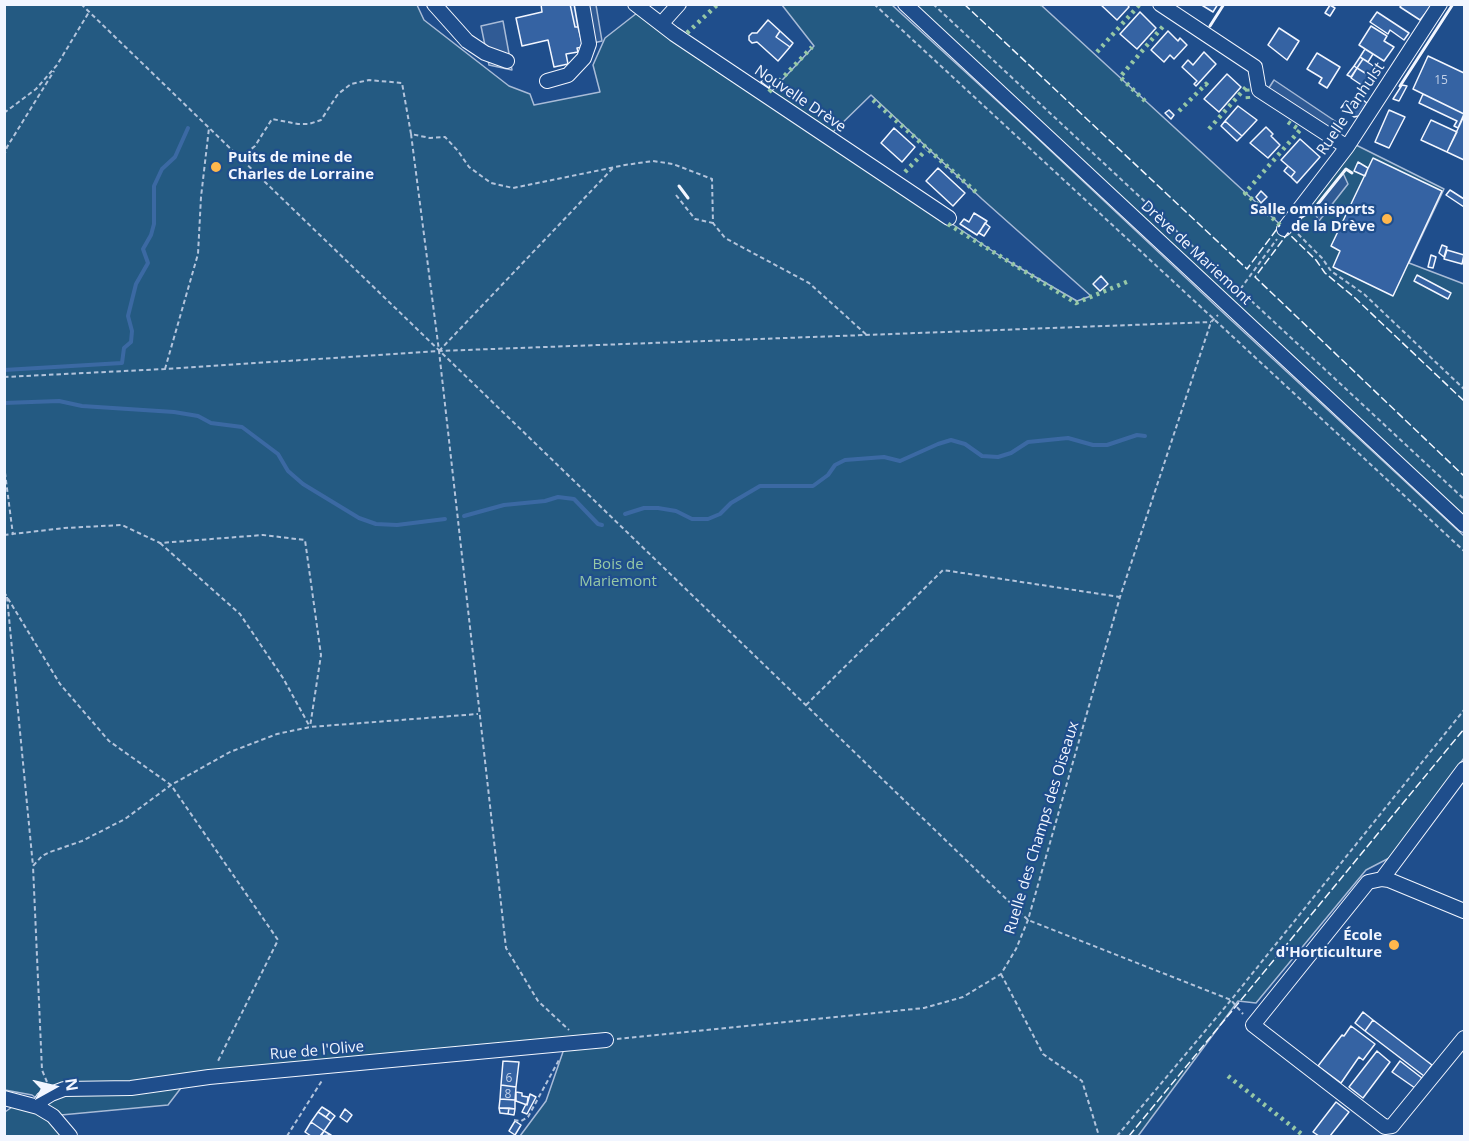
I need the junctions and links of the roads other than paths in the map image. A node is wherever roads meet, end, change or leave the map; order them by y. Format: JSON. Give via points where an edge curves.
{"nodes":[{"id":1,"x":434,"y":4,"type":"edge"},
{"id":2,"x":582,"y":4,"type":"edge"},
{"id":3,"x":635,"y":4,"type":"edge"},
{"id":4,"x":679,"y":4,"type":"edge"},
{"id":5,"x":905,"y":4,"type":"edge"},
{"id":6,"x":1160,"y":4,"type":"edge"},
{"id":7,"x":1440,"y":4,"type":"edge"},
{"id":8,"x":661,"y":24,"type":"junction"},
{"id":9,"x":507,"y":61,"type":"dead end"},
{"id":10,"x":547,"y":81,"type":"dead end"},
{"id":11,"x":1347,"y":147,"type":"junction"},
{"id":12,"x":949,"y":219,"type":"dead end"},
{"id":13,"x":1286,"y":227,"type":"road end"},
{"id":14,"x":1464,"y":525,"type":"edge"},
{"id":15,"x":1464,"y":769,"type":"edge"},
{"id":16,"x":1382,"y":879,"type":"junction"},
{"id":17,"x":1464,"y":911,"type":"edge"},
{"id":18,"x":1464,"y":1038,"type":"edge"},
{"id":19,"x":606,"y":1040,"type":"road end"},
{"id":20,"x":4,"y":1098,"type":"edge"},
{"id":21,"x":38,"y":1107,"type":"junction"},
{"id":22,"x":70,"y":1137,"type":"edge"}],
"edges":[{"from":1,"to":9,"type":"street","via":[[467,41]]},
{"from":2,"to":10,"type":"street","via":[[589,44],[584,58],[568,75]]},
{"from":3,"to":8,"type":"street","name":"Nouvelle Drève"},
{"from":4,"to":8,"type":"street"},
{"from":5,"to":14,"type":"street","name":"Drève de Mariemont"},
{"from":6,"to":11,"type":"street","via":[[1255,67],[1259,90]]},
{"from":7,"to":11,"type":"street","name":"Ruelle Vanhulst"},
{"from":8,"to":12,"type":"street","name":"Nouvelle Drève"},
{"from":11,"to":13,"type":"street","name":"Ruelle Vanhulst"},
{"from":15,"to":16,"type":"street"},
{"from":16,"to":17,"type":"street"},
{"from":16,"to":18,"type":"street","via":[[1361,888],[1253,1025],[1385,1127],[1392,1126]]},
{"from":19,"to":21,"type":"street","name":"Rue de l'Olive","via":[[210,1077],[131,1088],[64,1089],[51,1094]]},
{"from":20,"to":21,"type":"street"},
{"from":21,"to":22,"type":"street","via":[[53,1116]]}]}
